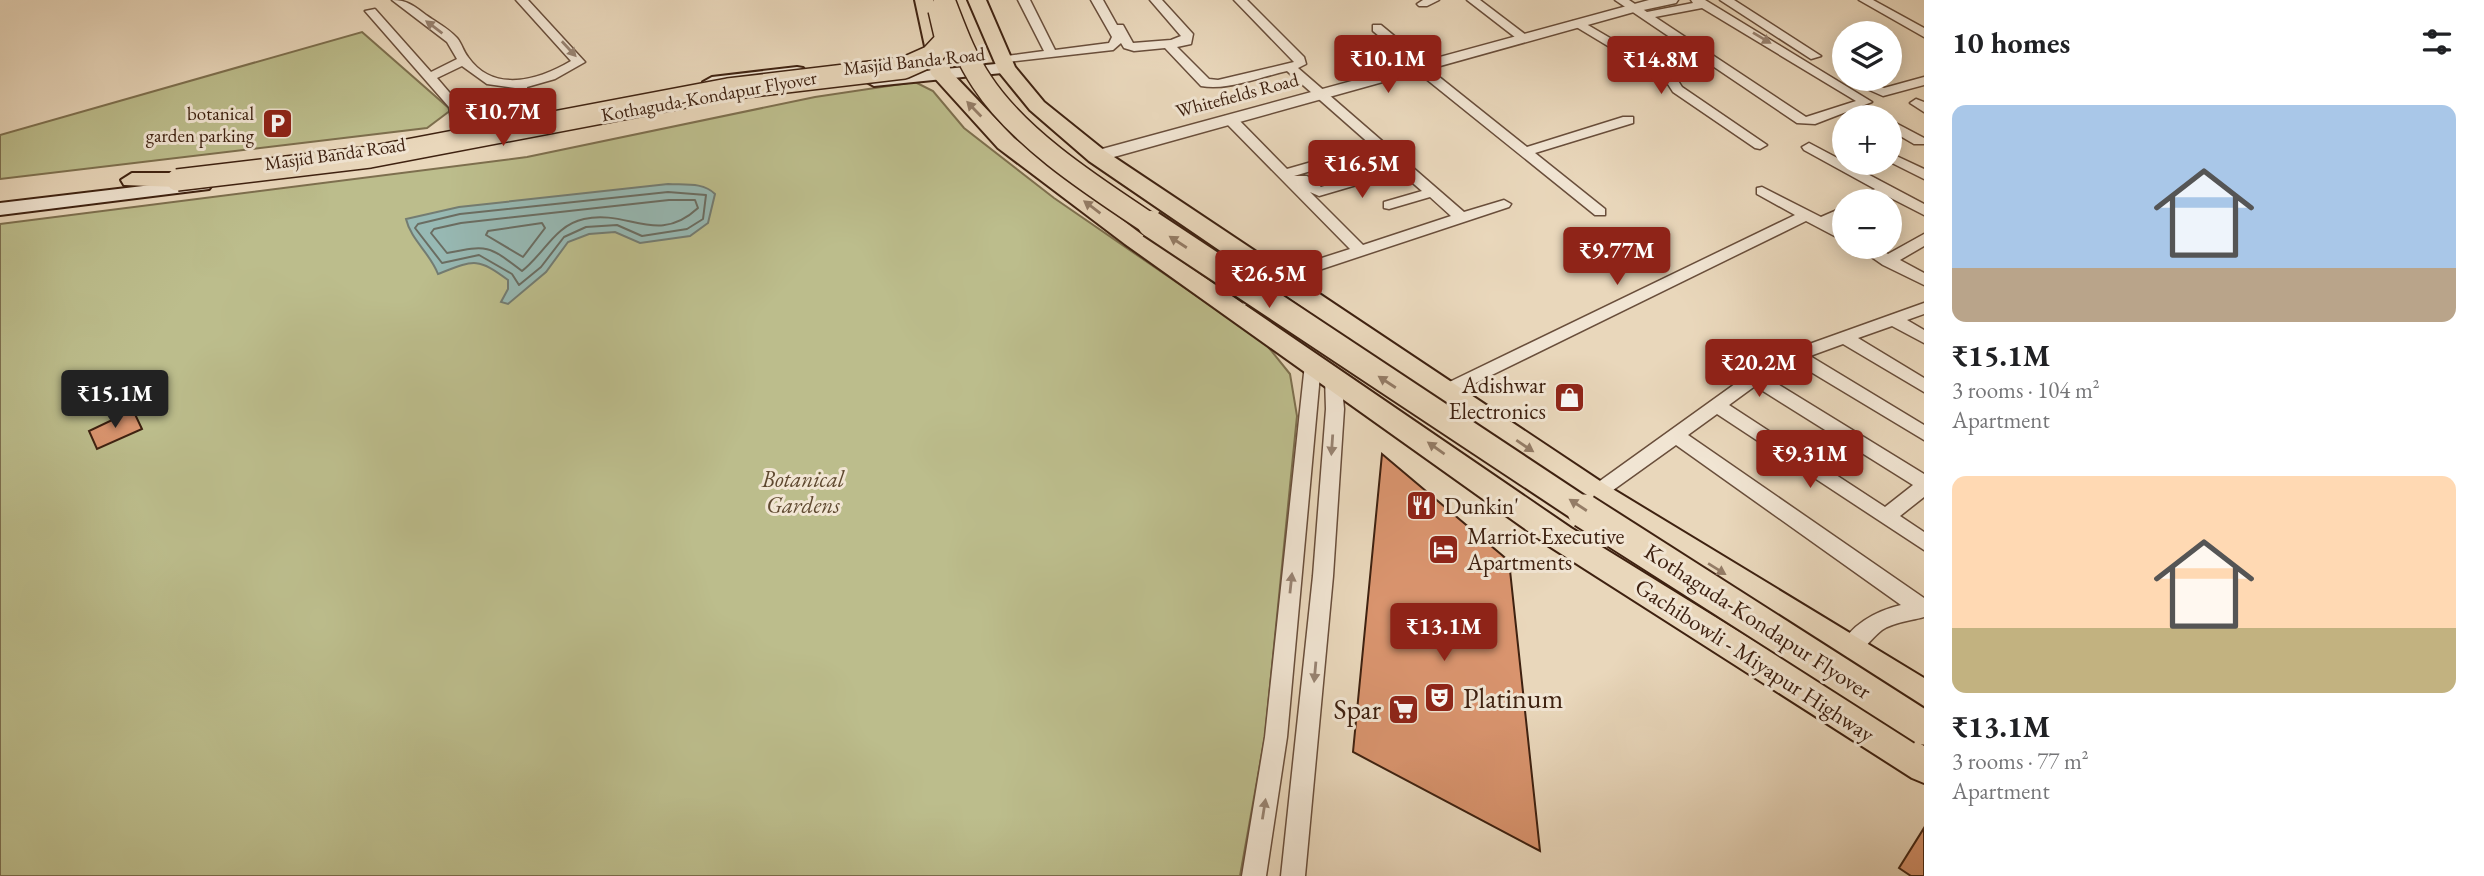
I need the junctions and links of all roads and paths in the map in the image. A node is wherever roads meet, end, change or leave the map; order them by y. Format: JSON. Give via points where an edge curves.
{"nodes":[{"id":1,"x":398,"y":0,"type":"edge"},
{"id":2,"x":522,"y":0,"type":"edge"},
{"id":3,"x":924,"y":0,"type":"edge"},
{"id":4,"x":936,"y":0,"type":"edge"},
{"id":5,"x":944,"y":0,"type":"edge"},
{"id":6,"x":977,"y":0,"type":"edge"},
{"id":7,"x":1024,"y":0,"type":"edge"},
{"id":8,"x":1097,"y":0,"type":"edge"},
{"id":9,"x":1103,"y":0,"type":"edge"},
{"id":10,"x":1155,"y":0,"type":"edge"},
{"id":11,"x":1240,"y":0,"type":"edge"},
{"id":12,"x":1473,"y":0,"type":"edge"},
{"id":13,"x":1671,"y":0,"type":"edge"},
{"id":14,"x":1726,"y":0,"type":"edge"},
{"id":15,"x":1865,"y":0,"type":"edge"},
{"id":16,"x":1700,"y":2,"type":"edge"},
{"id":17,"x":1632,"y":8,"type":"edge"},
{"id":18,"x":371,"y":11,"type":"dead end"},
{"id":19,"x":1577,"y":23,"type":"junction"},
{"id":20,"x":1923,"y":26,"type":"edge"},
{"id":21,"x":1377,"y":28,"type":"dead end"},
{"id":22,"x":1524,"y":38,"type":"junction"},
{"id":23,"x":1051,"y":54,"type":"junction"},
{"id":24,"x":1003,"y":60,"type":"junction"},
{"id":25,"x":463,"y":61,"type":"junction"},
{"id":26,"x":1421,"y":66,"type":"junction"},
{"id":27,"x":941,"y":67,"type":"junction"},
{"id":28,"x":1832,"y":67,"type":"edge"},
{"id":29,"x":1291,"y":68,"type":"junction"},
{"id":30,"x":429,"y":77,"type":"junction"},
{"id":31,"x":1924,"y":81,"type":"edge"},
{"id":32,"x":521,"y":87,"type":"junction"},
{"id":33,"x":1902,"y":87,"type":"edge"},
{"id":34,"x":1320,"y":94,"type":"junction"},
{"id":35,"x":1230,"y":119,"type":"junction"},
{"id":36,"x":1628,"y":120,"type":"dead end"},
{"id":37,"x":524,"y":124,"type":"junction"},
{"id":38,"x":1902,"y":130,"type":"edge"},
{"id":39,"x":460,"y":135,"type":"junction"},
{"id":40,"x":1922,"y":141,"type":"edge"},
{"id":41,"x":1760,"y":145,"type":"dead end"},
{"id":42,"x":1809,"y":147,"type":"dead end"},
{"id":43,"x":1374,"y":148,"type":"junction"},
{"id":44,"x":1527,"y":151,"type":"junction"},
{"id":45,"x":1097,"y":156,"type":"junction"},
{"id":46,"x":1902,"y":163,"type":"edge"},
{"id":47,"x":1402,"y":171,"type":"junction"},
{"id":48,"x":1290,"y":173,"type":"junction"},
{"id":49,"x":1924,"y":175,"type":"edge"},
{"id":50,"x":132,"y":180,"type":"junction"},
{"id":51,"x":1885,"y":189,"type":"edge"},
{"id":52,"x":1762,"y":191,"type":"dead end"},
{"id":53,"x":1426,"y":192,"type":"junction"},
{"id":54,"x":0,"y":195,"type":"edge"},
{"id":55,"x":1308,"y":198,"type":"junction"},
{"id":56,"x":1902,"y":198,"type":"edge"},
{"id":57,"x":1504,"y":204,"type":"dead end"},
{"id":58,"x":1389,"y":205,"type":"dead end"},
{"id":59,"x":0,"y":209,"type":"edge"},
{"id":60,"x":1924,"y":210,"type":"edge"},
{"id":61,"x":1600,"y":212,"type":"dead end"},
{"id":62,"x":1806,"y":215,"type":"junction"},
{"id":63,"x":1462,"y":218,"type":"junction"},
{"id":64,"x":1832,"y":218,"type":"edge"},
{"id":65,"x":1822,"y":223,"type":"junction"},
{"id":66,"x":1832,"y":229,"type":"edge"},
{"id":67,"x":1924,"y":239,"type":"edge"},
{"id":68,"x":1360,"y":251,"type":"junction"},
{"id":69,"x":1885,"y":259,"type":"edge"},
{"id":70,"x":1888,"y":261,"type":"junction"},
{"id":71,"x":1282,"y":280,"type":"junction"},
{"id":72,"x":1924,"y":280,"type":"edge"},
{"id":73,"x":1924,"y":308,"type":"edge"},
{"id":74,"x":1236,"y":310,"type":"junction"},
{"id":75,"x":1895,"y":320,"type":"junction"},
{"id":76,"x":1924,"y":337,"type":"edge"},
{"id":77,"x":1845,"y":338,"type":"junction"},
{"id":78,"x":1797,"y":356,"type":"junction"},
{"id":79,"x":1323,"y":370,"type":"junction"},
{"id":80,"x":1755,"y":378,"type":"junction"},
{"id":81,"x":1924,"y":386,"type":"edge"},
{"id":82,"x":1445,"y":391,"type":"junction"},
{"id":83,"x":1717,"y":406,"type":"junction"},
{"id":84,"x":1924,"y":433,"type":"edge"},
{"id":85,"x":1675,"y":435,"type":"junction"},
{"id":86,"x":1924,"y":485,"type":"edge"},
{"id":87,"x":1596,"y":493,"type":"junction"},
{"id":88,"x":1886,"y":517,"type":"junction"},
{"id":89,"x":1924,"y":542,"type":"edge"},
{"id":90,"x":1923,"y":608,"type":"edge"},
{"id":91,"x":1848,"y":650,"type":"junction"},
{"id":92,"x":1924,"y":696,"type":"edge"},
{"id":93,"x":1924,"y":728,"type":"edge"},
{"id":94,"x":1924,"y":766,"type":"edge"},
{"id":95,"x":1254,"y":876,"type":"edge"},
{"id":96,"x":1293,"y":876,"type":"edge"}],
"edges":[{"from":25,"to":1,"type":"street","one_way":true,"via":[[453,41]]},
{"from":2,"to":32,"type":"street","one_way":true,"via":[[579,62]]},
{"from":3,"to":27,"type":"main road","name":"Gachibowli - Miyapur Highway"},
{"from":4,"to":50,"type":"main road","name":"Kothaguda-Kondapur Flyover","bridge":true,"via":[[946,40],[931,56],[904,68],[728,89],[370,157],[177,180]]},
{"from":93,"to":5,"type":"main road","name":"Kothaguda-Kondapur Flyover","one_way":true,"bridge":true,"via":[[1332,346],[1065,161],[982,84]]},
{"from":6,"to":24,"type":"main road"},
{"from":7,"to":23,"type":"street"},
{"from":8,"to":23,"type":"street","via":[[1117,43]]},
{"from":9,"to":10,"type":"street","via":[[1130,46],[1177,42],[1178,36]]},
{"from":10,"to":29,"type":"street","via":[[1187,34],[1187,41],[1171,48],[1205,83]]},
{"from":11,"to":29,"type":"street","via":[[1301,62]]},
{"from":12,"to":22,"type":"street"},
{"from":13,"to":17,"type":"street","name":"Whitefields Road"},
{"from":14,"to":28,"type":"street"},
{"from":15,"to":20,"type":"street"},
{"from":16,"to":17,"type":"street"},
{"from":16,"to":17,"type":"street","one_way":true,"via":[[1866,102],[1810,121],[1794,117]]},
{"from":17,"to":19,"type":"street","name":"Whitefields Road"},
{"from":18,"to":30,"type":"street"},
{"from":19,"to":22,"type":"street","name":"Whitefields Road"},
{"from":19,"to":41,"type":"street","via":[[1671,79],[1677,89]]},
{"from":21,"to":26,"type":"street"},
{"from":22,"to":26,"type":"street","name":"Whitefields Road"},
{"from":23,"to":24,"type":"street"},
{"from":24,"to":27,"type":"main road","name":"Masjid Banda Road"},
{"from":24,"to":45,"type":"main road","via":[[1037,106]]},
{"from":25,"to":30,"type":"street"},
{"from":25,"to":32,"type":"street","via":[[498,85]]},
{"from":26,"to":34,"type":"street","name":"Whitefields Road"},
{"from":26,"to":44,"type":"street"},
{"from":27,"to":37,"type":"main road","name":"Masjid Banda Road","via":[[736,78]]},
{"from":27,"to":59,"type":"main road","name":"Masjid Banda Road","via":[[745,96],[320,171]]},
{"from":74,"to":27,"type":"main road","name":"Gachibowli - Miyapur Highway","one_way":true,"via":[[1006,143]]},
{"from":29,"to":34,"type":"street"},
{"from":30,"to":39,"type":"street","via":[[455,106]]},
{"from":31,"to":33,"type":"street"},
{"from":32,"to":37,"type":"street"},
{"from":34,"to":35,"type":"street","name":"Whitefields Road"},
{"from":34,"to":43,"type":"street"},
{"from":35,"to":45,"type":"street","name":"Whitefields Road"},
{"from":35,"to":48,"type":"street"},
{"from":36,"to":44,"type":"street"},
{"from":37,"to":39,"type":"main road","name":"Masjid Banda Road"},
{"from":38,"to":40,"type":"street"},
{"from":39,"to":50,"type":"main road","name":"Masjid Banda Road"},
{"from":42,"to":51,"type":"street"},
{"from":43,"to":47,"type":"street"},
{"from":43,"to":48,"type":"street"},
{"from":43,"to":48,"type":"street","via":[[1389,171],[1319,192]]},
{"from":44,"to":61,"type":"street"},
{"from":45,"to":71,"type":"main road"},
{"from":46,"to":49,"type":"street"},
{"from":47,"to":53,"type":"street"},
{"from":47,"to":55,"type":"street"},
{"from":48,"to":55,"type":"street"},
{"from":50,"to":54,"type":"main road","name":"Masjid Banda Road"},
{"from":52,"to":62,"type":"street"},
{"from":53,"to":58,"type":"street"},
{"from":53,"to":63,"type":"street"},
{"from":55,"to":68,"type":"street"},
{"from":56,"to":60,"type":"street"},
{"from":57,"to":63,"type":"street"},
{"from":62,"to":65,"type":"street"},
{"from":62,"to":82,"type":"street"},
{"from":63,"to":68,"type":"street"},
{"from":64,"to":65,"type":"street"},
{"from":65,"to":66,"type":"street"},
{"from":67,"to":70,"type":"street"},
{"from":68,"to":71,"type":"street"},
{"from":69,"to":70,"type":"street"},
{"from":70,"to":72,"type":"street"},
{"from":71,"to":74,"type":"street"},
{"from":71,"to":82,"type":"main road"},
{"from":73,"to":75,"type":"street"},
{"from":74,"to":79,"type":"main road","name":"Gachibowli - Miyapur Highway"},
{"from":75,"to":76,"type":"street"},
{"from":75,"to":77,"type":"street"},
{"from":77,"to":78,"type":"street"},
{"from":77,"to":81,"type":"street"},
{"from":78,"to":80,"type":"street"},
{"from":78,"to":84,"type":"street"},
{"from":94,"to":79,"type":"main road","name":"Gachibowli - Miyapur Highway","one_way":true,"via":[[1560,537]]},
{"from":95,"to":79,"type":"street","one_way":true},
{"from":79,"to":96,"type":"street","one_way":true,"via":[[1335,409]]},
{"from":80,"to":83,"type":"street"},
{"from":80,"to":86,"type":"street"},
{"from":82,"to":87,"type":"main road","one_way":true},
{"from":83,"to":85,"type":"street"},
{"from":83,"to":88,"type":"street"},
{"from":85,"to":87,"type":"street"},
{"from":85,"to":90,"type":"street"},
{"from":86,"to":88,"type":"street"},
{"from":87,"to":91,"type":"main road","one_way":true},
{"from":88,"to":89,"type":"street"},
{"from":90,"to":91,"type":"street","via":[[1881,621],[1864,631]]},
{"from":91,"to":92,"type":"main road"}]}
